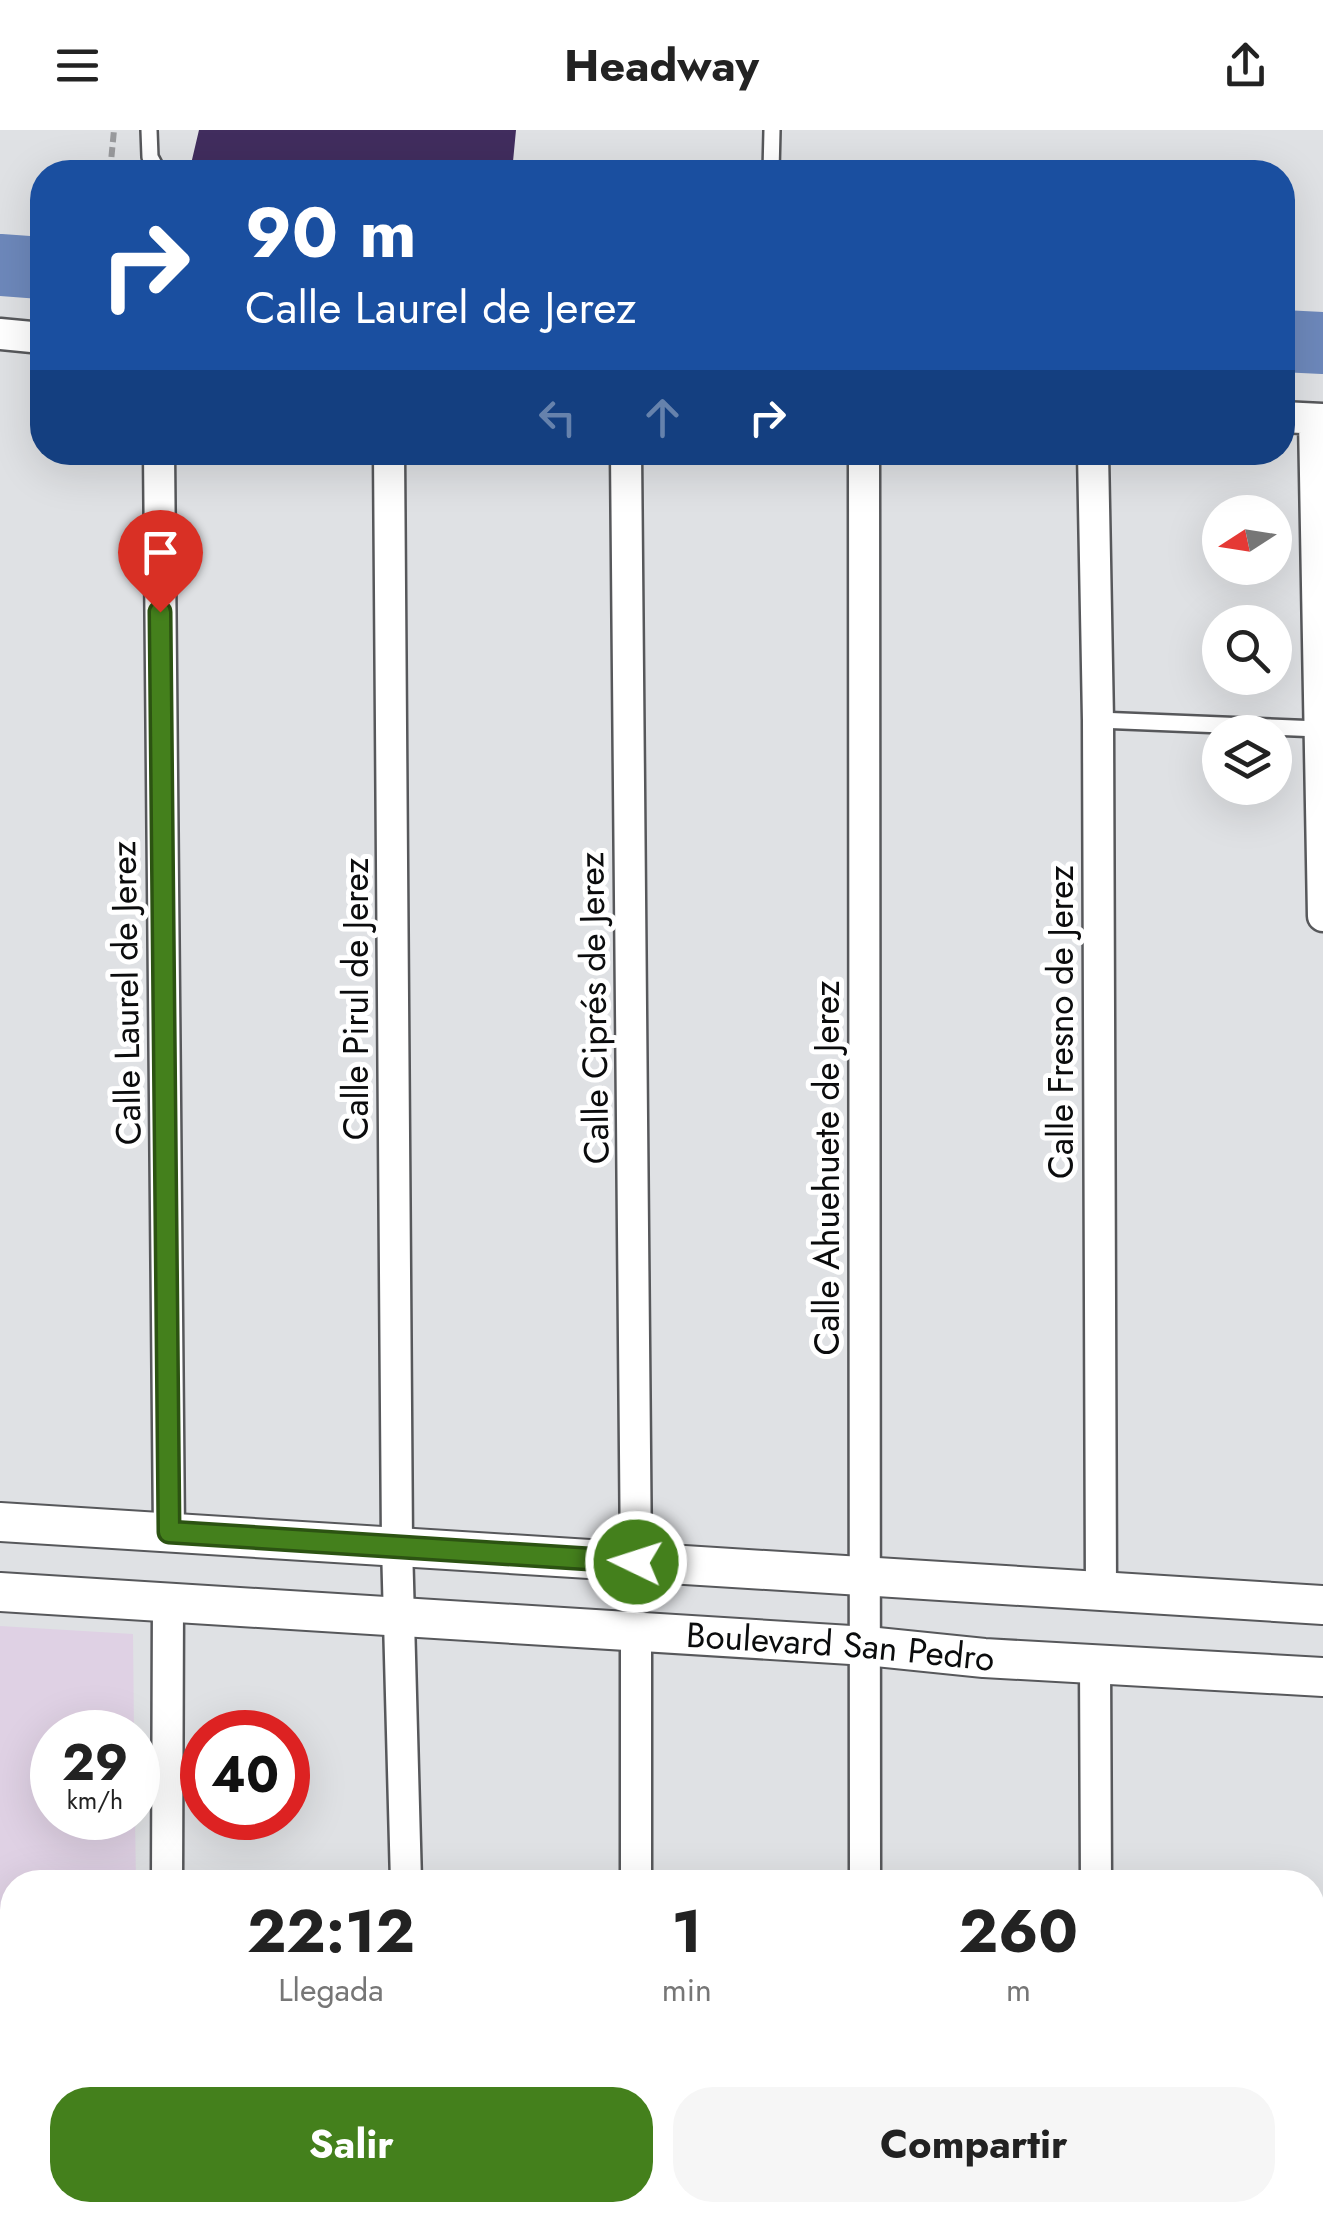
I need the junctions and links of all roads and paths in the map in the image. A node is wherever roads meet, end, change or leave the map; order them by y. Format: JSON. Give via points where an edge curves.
{"nodes":[{"id":1,"x":114,"y":130,"type":"edge"},
{"id":2,"x":148,"y":130,"type":"edge"},
{"id":3,"x":772,"y":130,"type":"edge"},
{"id":4,"x":111,"y":160,"type":"edge"},
{"id":5,"x":151,"y":160,"type":"edge"},
{"id":6,"x":771,"y":160,"type":"edge"},
{"id":7,"x":0,"y":334,"type":"edge"},
{"id":8,"x":30,"y":337,"type":"edge"},
{"id":9,"x":1319,"y":419,"type":"edge"},
{"id":10,"x":159,"y":465,"type":"edge"},
{"id":11,"x":390,"y":465,"type":"edge"},
{"id":12,"x":626,"y":465,"type":"edge"},
{"id":13,"x":864,"y":465,"type":"edge"},
{"id":14,"x":1093,"y":465,"type":"edge"},
{"id":15,"x":1098,"y":720,"type":"junction"},
{"id":16,"x":1320,"y":729,"type":"junction"},
{"id":17,"x":1323,"y":916,"type":"edge"},
{"id":18,"x":0,"y":1522,"type":"edge"},
{"id":19,"x":169,"y":1532,"type":"junction"},
{"id":20,"x":397,"y":1545,"type":"junction"},
{"id":21,"x":636,"y":1562,"type":"junction"},
{"id":22,"x":865,"y":1578,"type":"junction"},
{"id":23,"x":0,"y":1592,"type":"edge"},
{"id":24,"x":1100,"y":1592,"type":"junction"},
{"id":25,"x":168,"y":1602,"type":"junction"},
{"id":26,"x":1323,"y":1605,"type":"edge"},
{"id":27,"x":399,"y":1618,"type":"junction"},
{"id":28,"x":636,"y":1633,"type":"junction"},
{"id":29,"x":867,"y":1646,"type":"junction"},
{"id":30,"x":1095,"y":1664,"type":"junction"},
{"id":31,"x":1323,"y":1676,"type":"edge"},
{"id":32,"x":166,"y":1870,"type":"edge"},
{"id":33,"x":406,"y":1870,"type":"edge"},
{"id":34,"x":636,"y":1870,"type":"edge"},
{"id":35,"x":865,"y":1870,"type":"edge"},
{"id":36,"x":1096,"y":1870,"type":"edge"}],
"edges":[{"from":1,"to":4,"type":"path"},
{"from":2,"to":5,"type":"lane"},
{"from":3,"to":6,"type":"lane"},
{"from":7,"to":8,"type":"street"},
{"from":9,"to":16,"type":"street"},
{"from":10,"to":19,"type":"street","name":"Calle Laurel de Jerez"},
{"from":11,"to":20,"type":"street","name":"Calle Pirul de Jerez"},
{"from":12,"to":21,"type":"street","name":"Calle Ciprés de Jerez"},
{"from":13,"to":22,"type":"street","name":"Calle Ahuehuete de Jerez"},
{"from":14,"to":15,"type":"street","name":"Calle Fresno de Jerez"},
{"from":15,"to":16,"type":"lane"},
{"from":15,"to":24,"type":"street","name":"Calle Fresno de Jerez"},
{"from":16,"to":17,"type":"street"},
{"from":18,"to":19,"type":"street","name":"Boulevard San Pedro"},
{"from":19,"to":20,"type":"street","name":"Boulevard San Pedro"},
{"from":20,"to":21,"type":"street","name":"Boulevard San Pedro"},
{"from":20,"to":27,"type":"street","name":"Calle Pirul de Jerez"},
{"from":21,"to":22,"type":"street","name":"Boulevard San Pedro"},
{"from":22,"to":24,"type":"street","name":"Boulevard San Pedro"},
{"from":22,"to":29,"type":"street","name":"Calle Ahuehuete de Jerez"},
{"from":23,"to":25,"type":"street","name":"Boulevard San Pedro"},
{"from":24,"to":26,"type":"street","name":"Boulevard San Pedro"},
{"from":25,"to":27,"type":"street","name":"Boulevard San Pedro"},
{"from":25,"to":32,"type":"street"},
{"from":27,"to":28,"type":"street","name":"Boulevard San Pedro"},
{"from":27,"to":33,"type":"street","name":"Calle Pirul de Jerez"},
{"from":28,"to":29,"type":"street","name":"Boulevard San Pedro"},
{"from":28,"to":34,"type":"street"},
{"from":29,"to":30,"type":"street","name":"Boulevard San Pedro"},
{"from":29,"to":35,"type":"street","name":"Calle Ahuehuete de Jerez"},
{"from":30,"to":31,"type":"street","name":"Boulevard San Pedro"},
{"from":30,"to":36,"type":"street"}]}
